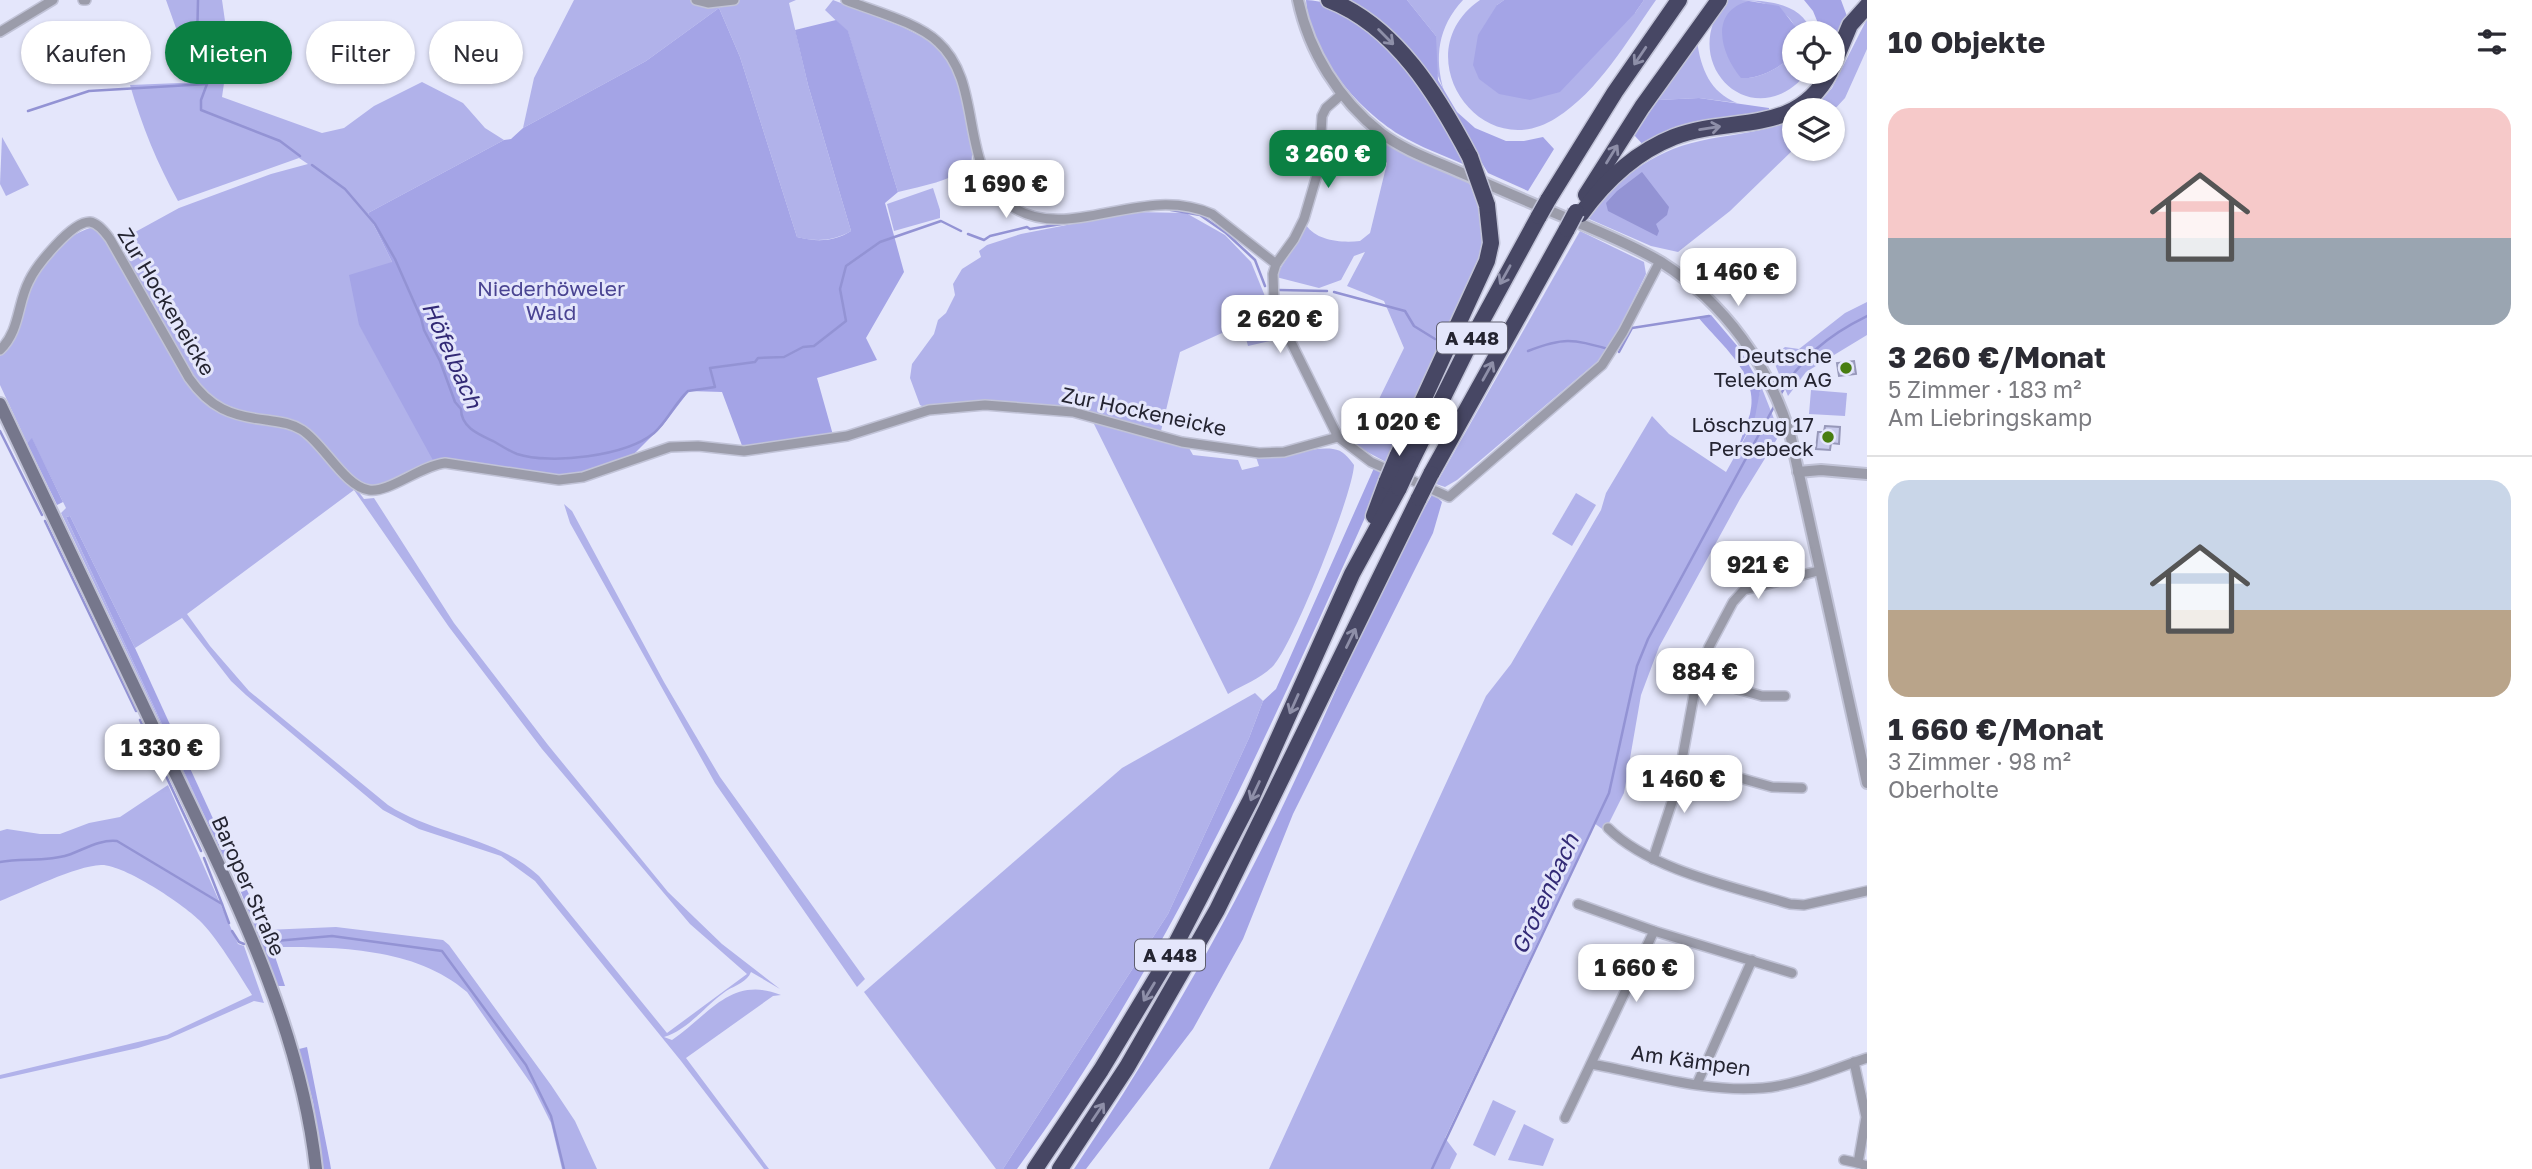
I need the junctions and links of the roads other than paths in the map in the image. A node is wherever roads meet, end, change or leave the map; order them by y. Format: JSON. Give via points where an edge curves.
{"nodes":[{"id":1,"x":53,"y":0,"type":"edge"},
{"id":2,"x":696,"y":0,"type":"edge"},
{"id":3,"x":734,"y":0,"type":"edge"},
{"id":4,"x":846,"y":0,"type":"edge"},
{"id":5,"x":1298,"y":0,"type":"edge"},
{"id":6,"x":1329,"y":0,"type":"edge"},
{"id":7,"x":1679,"y":0,"type":"edge"},
{"id":8,"x":1718,"y":0,"type":"edge"},
{"id":9,"x":1867,"y":6,"type":"edge"},
{"id":10,"x":0,"y":32,"type":"edge"},
{"id":11,"x":1845,"y":37,"type":"edge"},
{"id":12,"x":1821,"y":84,"type":"edge"},
{"id":13,"x":1342,"y":94,"type":"junction"},
{"id":14,"x":1578,"y":213,"type":"junction"},
{"id":15,"x":1660,"y":261,"type":"junction"},
{"id":16,"x":1276,"y":264,"type":"junction"},
{"id":17,"x":0,"y":350,"type":"edge"},
{"id":18,"x":0,"y":404,"type":"edge"},
{"id":19,"x":1338,"y":438,"type":"junction"},
{"id":20,"x":1403,"y":460,"type":"junction"},
{"id":21,"x":1798,"y":472,"type":"junction"},
{"id":22,"x":1867,"y":474,"type":"edge"},
{"id":23,"x":1818,"y":571,"type":"junction"},
{"id":24,"x":1699,"y":678,"type":"junction"},
{"id":25,"x":1785,"y":696,"type":"dead end"},
{"id":26,"x":1683,"y":762,"type":"junction"},
{"id":27,"x":1867,"y":783,"type":"edge"},
{"id":28,"x":1802,"y":788,"type":"dead end"},
{"id":29,"x":1608,"y":828,"type":"dead end"},
{"id":30,"x":1653,"y":859,"type":"junction"},
{"id":31,"x":1867,"y":891,"type":"edge"},
{"id":32,"x":1578,"y":904,"type":"dead end"},
{"id":33,"x":1654,"y":931,"type":"junction"},
{"id":34,"x":1752,"y":960,"type":"junction"},
{"id":35,"x":1792,"y":973,"type":"dead end"},
{"id":36,"x":1867,"y":1058,"type":"edge"},
{"id":37,"x":1854,"y":1062,"type":"junction"},
{"id":38,"x":1591,"y":1064,"type":"junction"},
{"id":39,"x":1697,"y":1084,"type":"junction"},
{"id":40,"x":1565,"y":1118,"type":"dead end"},
{"id":41,"x":1844,"y":1160,"type":"dead end"},
{"id":42,"x":1862,"y":1165,"type":"edge"},
{"id":43,"x":316,"y":1169,"type":"edge"},
{"id":44,"x":1035,"y":1169,"type":"edge"},
{"id":45,"x":1060,"y":1169,"type":"edge"}],
"edges":[{"from":1,"to":10,"type":"street"},
{"from":2,"to":3,"type":"street"},
{"from":4,"to":16,"type":"street","via":[[921,31],[947,51],[964,87],[980,161],[996,192],[1014,208],[1033,217],[1061,221],[1143,205],[1182,205],[1212,214]]},
{"from":5,"to":13,"type":"street","via":[[1322,65]]},
{"from":6,"to":20,"type":"highway","number":"A 448","one_way":true,"bridge":true,"via":[[1363,17],[1399,50],[1470,157],[1487,205],[1491,243],[1483,272]]},
{"from":7,"to":20,"type":"highway","number":"A 448","one_way":true,"bridge":true,"via":[[1593,125]]},
{"from":14,"to":8,"type":"highway","number":"A 448","one_way":true,"via":[[1635,118]]},
{"from":9,"to":11,"type":"highway"},
{"from":14,"to":12,"type":"highway","one_way":true,"via":[[1653,147],[1689,132],[1789,113],[1811,98]]},
{"from":13,"to":15,"type":"street","via":[[1383,134],[1417,154]]},
{"from":13,"to":16,"type":"street","via":[[1324,111],[1319,168],[1307,209]]},
{"from":45,"to":14,"type":"highway","number":"A 448","one_way":true,"bridge":true,"via":[[1127,1068],[1217,910],[1419,498]]},
{"from":15,"to":19,"type":"street","via":[[1602,365],[1449,498],[1371,462]]},
{"from":15,"to":21,"type":"street","via":[[1728,320],[1749,348],[1780,405]]},
{"from":16,"to":19,"type":"street","via":[[1272,285],[1278,315]]},
{"from":17,"to":19,"type":"street","name":"Zur Hockeneicke","via":[[15,327],[32,275],[64,237],[90,222],[110,239],[204,398],[226,413],[300,428],[355,484],[372,491],[444,463],[576,479],[670,447],[733,452],[847,436],[949,407],[1010,405],[1073,412],[1182,442],[1259,453],[1284,452]]},
{"from":18,"to":43,"type":"main road","name":"Baroper Straße","via":[[232,892],[273,992],[306,1101]]},
{"from":20,"to":44,"type":"highway","number":"A 448","one_way":true,"bridge":true,"via":[[1251,799],[1169,957]]},
{"from":21,"to":22,"type":"street"},
{"from":21,"to":23,"type":"street"},
{"from":23,"to":24,"type":"street","via":[[1740,592],[1709,647]]},
{"from":23,"to":27,"type":"street"},
{"from":24,"to":25,"type":"street","via":[[1762,696]]},
{"from":24,"to":26,"type":"street","via":[[1689,710]]},
{"from":26,"to":28,"type":"street","via":[[1772,787]]},
{"from":26,"to":30,"type":"street"},
{"from":29,"to":30,"type":"street"},
{"from":30,"to":31,"type":"street","via":[[1796,905]]},
{"from":32,"to":33,"type":"street"},
{"from":33,"to":34,"type":"street"},
{"from":33,"to":38,"type":"street"},
{"from":34,"to":35,"type":"street"},
{"from":34,"to":39,"type":"street"},
{"from":36,"to":37,"type":"street","name":"Am Kämpen"},
{"from":37,"to":39,"type":"street","name":"Am Kämpen","via":[[1762,1088]]},
{"from":37,"to":42,"type":"street","via":[[1866,1117]]},
{"from":38,"to":39,"type":"street","name":"Am Kämpen"},
{"from":38,"to":40,"type":"street"},
{"from":41,"to":42,"type":"street"}]}
